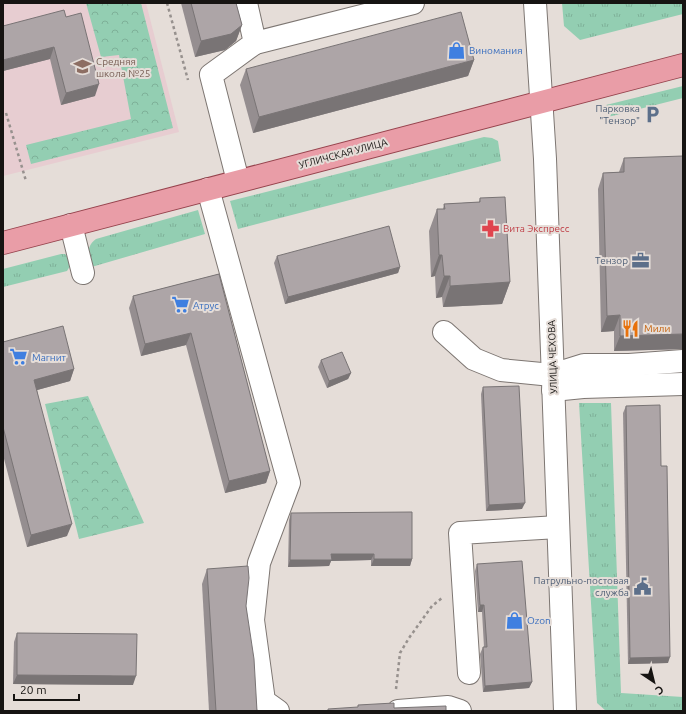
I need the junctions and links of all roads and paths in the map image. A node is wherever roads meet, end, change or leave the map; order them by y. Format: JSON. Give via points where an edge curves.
{"nodes":[{"id":1,"x":167,"y":3,"type":"edge"},
{"id":2,"x":246,"y":3,"type":"edge"},
{"id":3,"x":413,"y":3,"type":"edge"},
{"id":4,"x":535,"y":3,"type":"edge"},
{"id":5,"x":255,"y":43,"type":"junction"},
{"id":6,"x":683,"y":65,"type":"edge"},
{"id":7,"x":190,"y":85,"type":"dead end"},
{"id":8,"x":542,"y":101,"type":"junction"},
{"id":9,"x":6,"y":113,"type":"dead end"},
{"id":10,"x":26,"y":181,"type":"dead end"},
{"id":11,"x":238,"y":181,"type":"junction"},
{"id":12,"x":208,"y":189,"type":"junction"},
{"id":13,"x":71,"y":225,"type":"junction"},
{"id":14,"x":3,"y":243,"type":"edge"},
{"id":15,"x":83,"y":273,"type":"dead end"},
{"id":16,"x":444,"y":332,"type":"dead end"},
{"id":17,"x":683,"y":361,"type":"edge"},
{"id":18,"x":553,"y":382,"type":"junction"},
{"id":19,"x":682,"y":384,"type":"edge"},
{"id":20,"x":558,"y":527,"type":"junction"},
{"id":21,"x":464,"y":581,"type":"junction"},
{"id":22,"x":469,"y":673,"type":"dead end"},
{"id":23,"x":397,"y":704,"type":"edge"},
{"id":24,"x":278,"y":711,"type":"edge"},
{"id":25,"x":460,"y":711,"type":"edge"},
{"id":26,"x":565,"y":711,"type":"edge"}],
"edges":[{"from":1,"to":7,"type":"path"},
{"from":2,"to":5,"type":"street"},
{"from":3,"to":5,"type":"street"},
{"from":4,"to":8,"type":"street","name":"УЛИЦА ЧЕХОВА"},
{"from":5,"to":11,"type":"street","via":[[211,75]]},
{"from":6,"to":8,"type":"main road","name":"УГЛИЧСКАЯ УЛИЦА"},
{"from":8,"to":11,"type":"main road","name":"УГЛИЧСКАЯ УЛИЦА"},
{"from":8,"to":18,"type":"street","name":"УЛИЦА ЧЕХОВА"},
{"from":9,"to":10,"type":"path"},
{"from":11,"to":12,"type":"main road","name":"УГЛИЧСКАЯ УЛИЦА"},
{"from":12,"to":13,"type":"main road","name":"УГЛИЧСКАЯ УЛИЦА"},
{"from":12,"to":24,"type":"street","via":[[289,483],[259,563],[253,620],[264,701]]},
{"from":13,"to":14,"type":"main road","name":"УГЛИЧСКАЯ УЛИЦА"},
{"from":13,"to":15,"type":"street"},
{"from":16,"to":18,"type":"street","via":[[474,359],[501,370]]},
{"from":17,"to":18,"type":"street","via":[[584,365]]},
{"from":18,"to":19,"type":"street","via":[[583,387]]},
{"from":18,"to":20,"type":"street","name":"УЛИЦА ЧЕХОВА"},
{"from":20,"to":21,"type":"street","via":[[460,533]]},
{"from":20,"to":26,"type":"street","name":"УЛИЦА ЧЕХОВА"},
{"from":21,"to":22,"type":"street"},
{"from":21,"to":23,"type":"path","via":[[432,606],[400,653]]},
{"from":23,"to":25,"type":"street","via":[[448,707]]}]}
